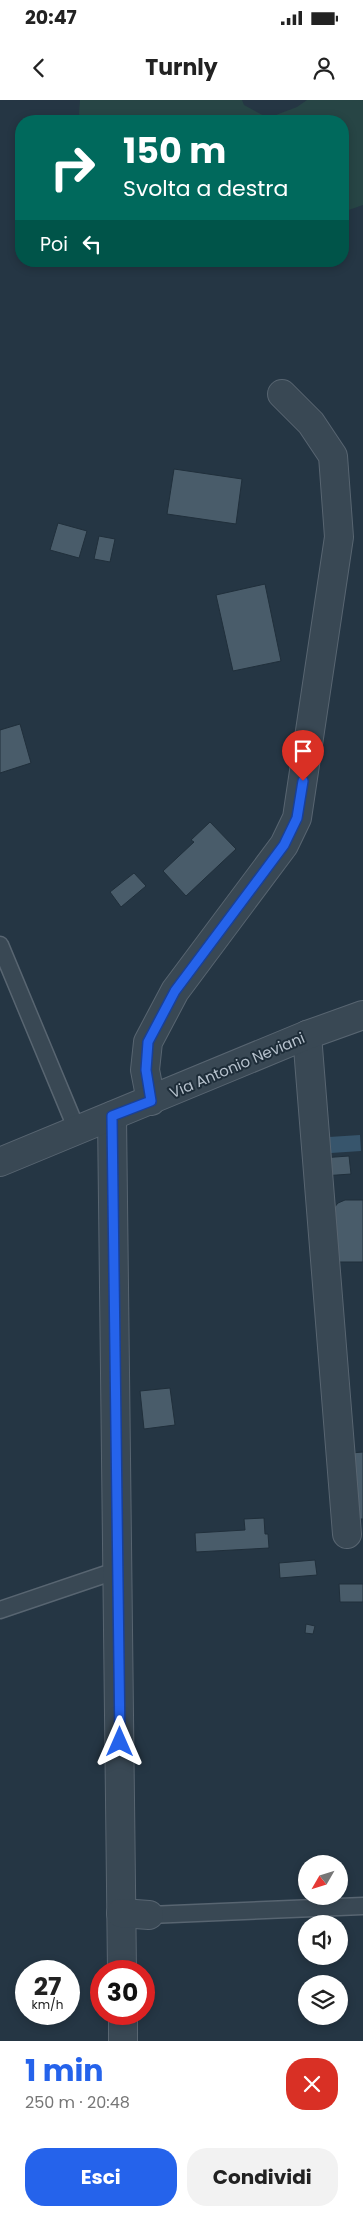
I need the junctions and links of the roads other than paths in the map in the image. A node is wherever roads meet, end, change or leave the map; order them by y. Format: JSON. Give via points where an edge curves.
{"nodes":[{"id":1,"x":282,"y":394,"type":"dead end"},
{"id":2,"x":0,"y":945,"type":"edge"},
{"id":3,"x":363,"y":1015,"type":"edge"},
{"id":4,"x":307,"y":1035,"type":"junction"},
{"id":5,"x":151,"y":1101,"type":"junction"},
{"id":6,"x":112,"y":1116,"type":"junction"},
{"id":7,"x":78,"y":1130,"type":"junction"},
{"id":8,"x":0,"y":1162,"type":"edge"},
{"id":9,"x":347,"y":1534,"type":"dead end"},
{"id":10,"x":118,"y":1570,"type":"junction"},
{"id":11,"x":0,"y":1610,"type":"edge"},
{"id":12,"x":363,"y":1906,"type":"edge"},
{"id":13,"x":121,"y":1913,"type":"junction"},
{"id":14,"x":149,"y":1915,"type":"joint"},
{"id":15,"x":122,"y":1960,"type":"edge"},
{"id":16,"x":123,"y":2025,"type":"edge"},
{"id":17,"x":123,"y":2041,"type":"edge"}],
"edges":[{"from":1,"to":5,"type":"street","via":[[311,423],[333,456],[339,537],[297,818],[284,845],[175,991],[148,1042],[146,1070]]},
{"from":2,"to":7,"type":"lane"},
{"from":3,"to":4,"type":"street","name":"Via Antonio Neviani"},
{"from":4,"to":5,"type":"street","name":"Via Antonio Neviani"},
{"from":4,"to":9,"type":"street"},
{"from":5,"to":6,"type":"street","name":"Via Antonio Neviani"},
{"from":6,"to":7,"type":"street","name":"Via Antonio Neviani"},
{"from":6,"to":10,"type":"street"},
{"from":7,"to":8,"type":"street","name":"Via Antonio Neviani"},
{"from":10,"to":11,"type":"lane"},
{"from":10,"to":13,"type":"street"},
{"from":12,"to":14,"type":"lane"},
{"from":13,"to":14,"type":"street"},
{"from":13,"to":15,"type":"street"},
{"from":16,"to":17,"type":"street"}]}
